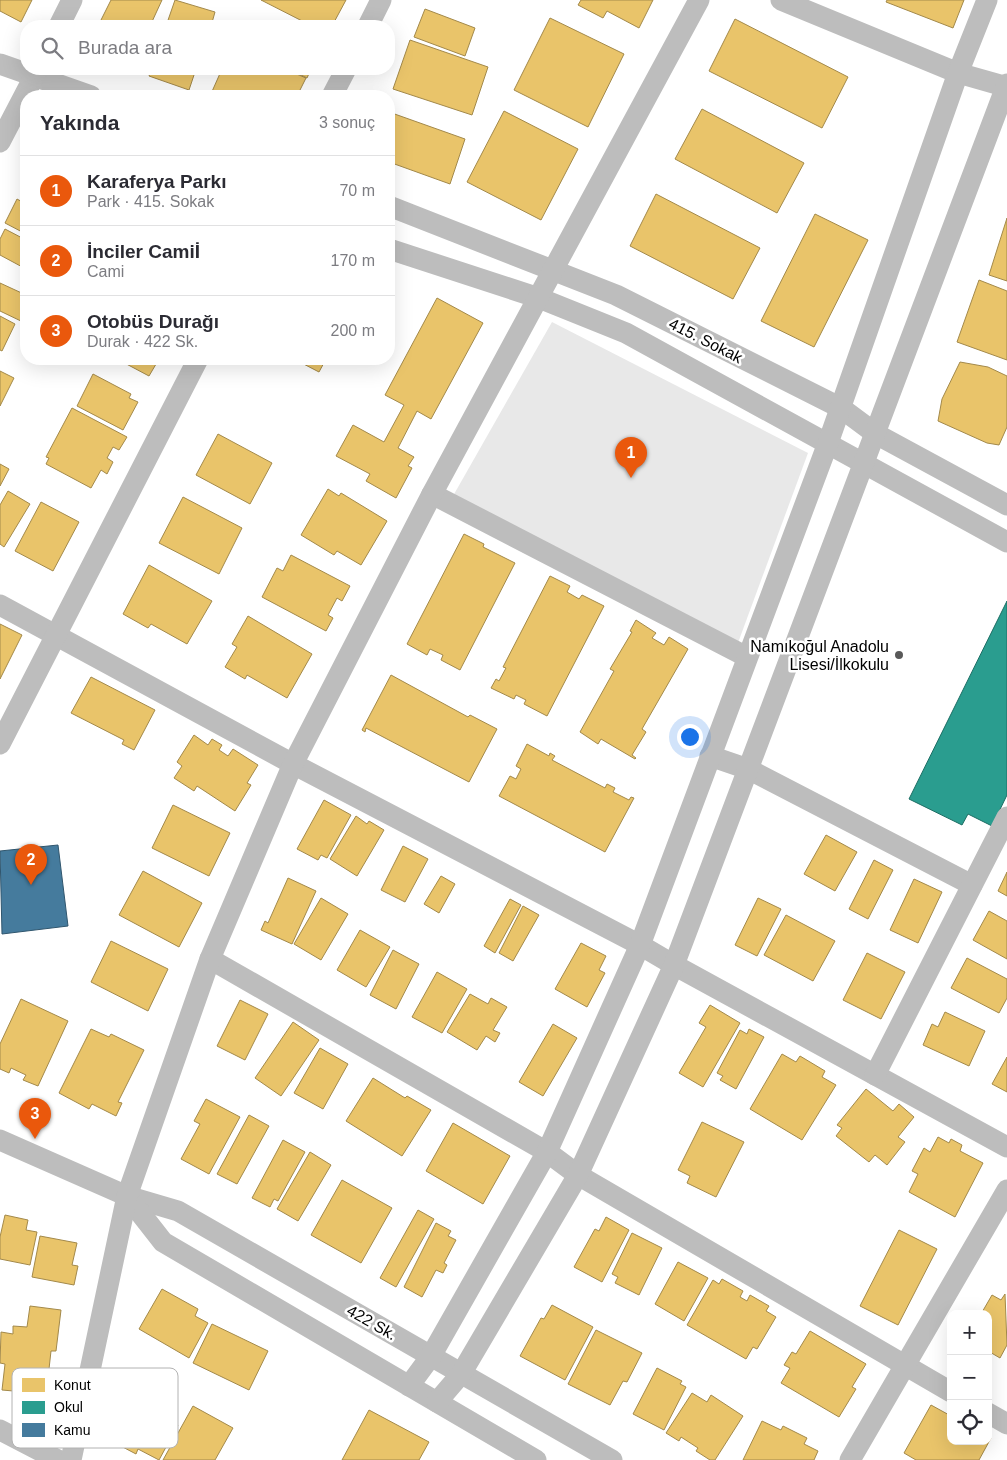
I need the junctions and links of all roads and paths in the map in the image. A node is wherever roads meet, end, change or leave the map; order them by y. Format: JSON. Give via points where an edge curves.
{"nodes":[{"id":1,"x":72,"y":0,"type":"edge"},
{"id":2,"x":381,"y":0,"type":"edge"},
{"id":3,"x":699,"y":0,"type":"edge"},
{"id":4,"x":781,"y":0,"type":"edge"},
{"id":5,"x":987,"y":0,"type":"edge"},
{"id":6,"x":62,"y":20,"type":"edge"},
{"id":7,"x":371,"y":20,"type":"edge"},
{"id":8,"x":0,"y":64,"type":"edge"},
{"id":9,"x":20,"y":69,"type":"edge"},
{"id":10,"x":958,"y":73,"type":"junction"},
{"id":11,"x":35,"y":75,"type":"edge"},
{"id":12,"x":41,"y":75,"type":"edge"},
{"id":13,"x":343,"y":75,"type":"edge"},
{"id":14,"x":1007,"y":86,"type":"edge"},
{"id":15,"x":26,"y":90,"type":"edge"},
{"id":16,"x":77,"y":90,"type":"edge"},
{"id":17,"x":335,"y":90,"type":"edge"},
{"id":18,"x":14,"y":109,"type":"edge"},
{"id":19,"x":0,"y":142,"type":"edge"},
{"id":20,"x":395,"y":208,"type":"edge"},
{"id":21,"x":395,"y":251,"type":"edge"},
{"id":22,"x":554,"y":269,"type":"junction"},
{"id":23,"x":539,"y":298,"type":"junction"},
{"id":24,"x":195,"y":365,"type":"edge"},
{"id":25,"x":841,"y":408,"type":"junction"},
{"id":26,"x":876,"y":434,"type":"junction"},
{"id":27,"x":828,"y":443,"type":"junction"},
{"id":28,"x":862,"y":463,"type":"junction"},
{"id":29,"x":432,"y":494,"type":"junction"},
{"id":30,"x":1007,"y":505,"type":"edge"},
{"id":31,"x":1007,"y":542,"type":"edge"},
{"id":32,"x":0,"y":605,"type":"edge"},
{"id":33,"x":57,"y":634,"type":"junction"},
{"id":34,"x":747,"y":657,"type":"junction"},
{"id":35,"x":0,"y":744,"type":"edge"},
{"id":36,"x":710,"y":756,"type":"junction"},
{"id":37,"x":293,"y":764,"type":"junction"},
{"id":38,"x":748,"y":769,"type":"junction"},
{"id":39,"x":1007,"y":817,"type":"edge"},
{"id":40,"x":972,"y":885,"type":"junction"},
{"id":41,"x":640,"y":945,"type":"junction"},
{"id":42,"x":210,"y":959,"type":"junction"},
{"id":43,"x":674,"y":966,"type":"junction"},
{"id":44,"x":875,"y":1075,"type":"junction"},
{"id":45,"x":0,"y":1140,"type":"edge"},
{"id":46,"x":1007,"y":1147,"type":"edge"},
{"id":47,"x":547,"y":1152,"type":"junction"},
{"id":48,"x":578,"y":1175,"type":"junction"},
{"id":49,"x":1007,"y":1190,"type":"edge"},
{"id":50,"x":127,"y":1196,"type":"junction"},
{"id":51,"x":431,"y":1356,"type":"junction"},
{"id":52,"x":905,"y":1366,"type":"junction"},
{"id":53,"x":91,"y":1368,"type":"edge"},
{"id":54,"x":462,"y":1374,"type":"junction"},
{"id":55,"x":409,"y":1386,"type":"junction"},
{"id":56,"x":947,"y":1390,"type":"edge"},
{"id":57,"x":437,"y":1402,"type":"junction"},
{"id":58,"x":992,"y":1415,"type":"edge"},
{"id":59,"x":1007,"y":1424,"type":"edge"},
{"id":60,"x":0,"y":1430,"type":"edge"},
{"id":61,"x":12,"y":1436,"type":"edge"},
{"id":62,"x":35,"y":1448,"type":"edge"},
{"id":63,"x":58,"y":1460,"type":"edge"},
{"id":64,"x":536,"y":1460,"type":"edge"},
{"id":65,"x":612,"y":1460,"type":"edge"},
{"id":66,"x":850,"y":1460,"type":"edge"}],
"edges":[{"from":1,"to":6,"type":"street"},
{"from":2,"to":7,"type":"street"},
{"from":3,"to":22,"type":"street"},
{"from":4,"to":10,"type":"street"},
{"from":5,"to":10,"type":"street"},
{"from":8,"to":9,"type":"street"},
{"from":10,"to":14,"type":"street"},
{"from":10,"to":25,"type":"street"},
{"from":11,"to":15,"type":"street"},
{"from":12,"to":16,"type":"street"},
{"from":13,"to":17,"type":"street"},
{"from":14,"to":26,"type":"street"},
{"from":18,"to":19,"type":"street"},
{"from":20,"to":22,"type":"street","name":"415. Sokak"},
{"from":21,"to":23,"type":"street","name":"415. Sokak"},
{"from":22,"to":23,"type":"street"},
{"from":22,"to":25,"type":"street","name":"415. Sokak","via":[[616,295]]},
{"from":23,"to":27,"type":"street","name":"415. Sokak","via":[[626,333]]},
{"from":23,"to":29,"type":"street"},
{"from":24,"to":33,"type":"street"},
{"from":25,"to":26,"type":"street","name":"415. Sokak"},
{"from":25,"to":27,"type":"street"},
{"from":26,"to":28,"type":"street"},
{"from":26,"to":30,"type":"street","name":"415. Sokak"},
{"from":27,"to":28,"type":"street","name":"415. Sokak"},
{"from":27,"to":34,"type":"street"},
{"from":28,"to":31,"type":"street","name":"415. Sokak"},
{"from":28,"to":38,"type":"street"},
{"from":29,"to":34,"type":"street"},
{"from":29,"to":37,"type":"street"},
{"from":32,"to":33,"type":"street"},
{"from":33,"to":35,"type":"street"},
{"from":33,"to":37,"type":"street"},
{"from":34,"to":36,"type":"street"},
{"from":36,"to":38,"type":"street"},
{"from":36,"to":41,"type":"street"},
{"from":37,"to":41,"type":"street"},
{"from":37,"to":42,"type":"street"},
{"from":38,"to":40,"type":"street"},
{"from":38,"to":43,"type":"street"},
{"from":39,"to":40,"type":"street"},
{"from":40,"to":44,"type":"street"},
{"from":41,"to":43,"type":"street"},
{"from":41,"to":47,"type":"street"},
{"from":42,"to":47,"type":"street"},
{"from":42,"to":50,"type":"street"},
{"from":43,"to":44,"type":"street"},
{"from":43,"to":48,"type":"street"},
{"from":44,"to":46,"type":"street"},
{"from":45,"to":50,"type":"street","name":"422 Sk."},
{"from":47,"to":48,"type":"street"},
{"from":47,"to":51,"type":"street"},
{"from":48,"to":52,"type":"street"},
{"from":48,"to":54,"type":"street"},
{"from":49,"to":52,"type":"street"},
{"from":50,"to":51,"type":"street","name":"422 Sk.","via":[[178,1211]]},
{"from":50,"to":53,"type":"street"},
{"from":50,"to":55,"type":"street","name":"422 Sk.","via":[[163,1242]]},
{"from":51,"to":54,"type":"street","name":"422 Sk."},
{"from":51,"to":55,"type":"street"},
{"from":52,"to":56,"type":"street"},
{"from":52,"to":66,"type":"street"},
{"from":54,"to":57,"type":"street"},
{"from":54,"to":65,"type":"street","name":"422 Sk."},
{"from":55,"to":57,"type":"street","name":"422 Sk."},
{"from":57,"to":64,"type":"street","name":"422 Sk."},
{"from":58,"to":59,"type":"street"},
{"from":60,"to":61,"type":"street"},
{"from":62,"to":63,"type":"street"}]}
